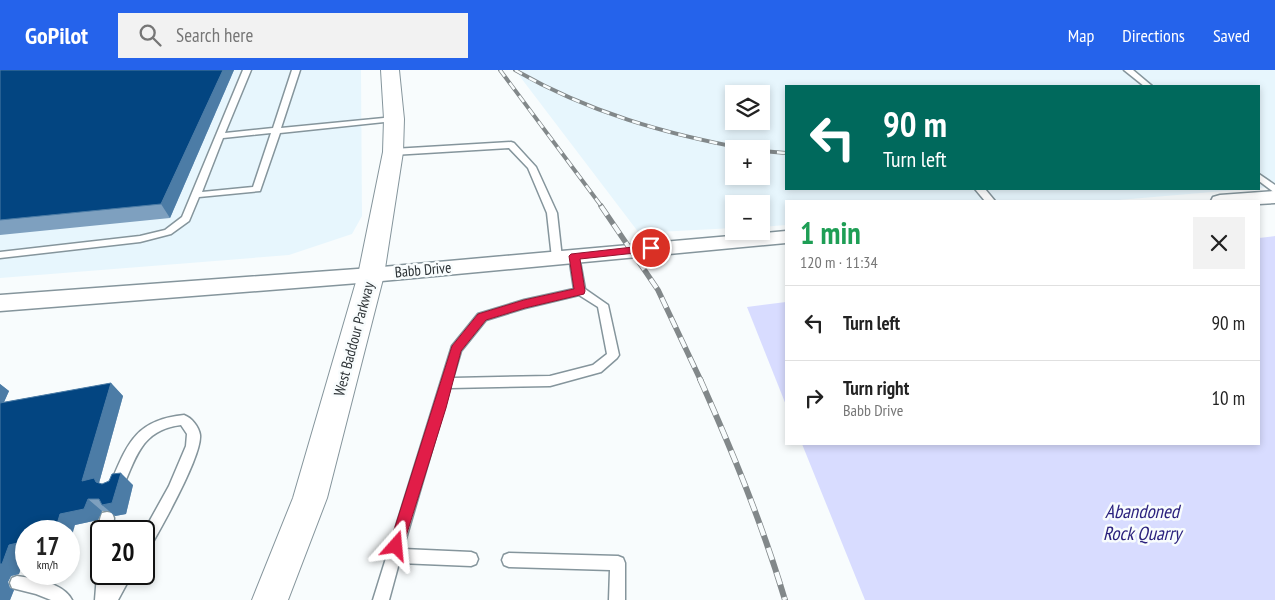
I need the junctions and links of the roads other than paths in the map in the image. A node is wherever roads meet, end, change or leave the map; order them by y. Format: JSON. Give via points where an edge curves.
{"nodes":[{"id":1,"x":247,"y":70,"type":"edge"},
{"id":2,"x":296,"y":70,"type":"edge"},
{"id":3,"x":390,"y":70,"type":"edge"},
{"id":4,"x":1128,"y":70,"type":"edge"},
{"id":5,"x":1147,"y":85,"type":"edge"},
{"id":6,"x":394,"y":119,"type":"junction"},
{"id":7,"x":277,"y":130,"type":"junction"},
{"id":8,"x":220,"y":136,"type":"junction"},
{"id":9,"x":393,"y":152,"type":"junction"},
{"id":10,"x":1260,"y":177,"type":"edge"},
{"id":11,"x":981,"y":190,"type":"edge"},
{"id":12,"x":1275,"y":190,"type":"edge"},
{"id":13,"x":196,"y":195,"type":"junction"},
{"id":14,"x":1275,"y":197,"type":"edge"},
{"id":15,"x":989,"y":200,"type":"edge"},
{"id":16,"x":1234,"y":200,"type":"edge"},
{"id":17,"x":785,"y":237,"type":"edge"},
{"id":18,"x":0,"y":255,"type":"edge"},
{"id":19,"x":566,"y":257,"type":"junction"},
{"id":20,"x":371,"y":275,"type":"junction"},
{"id":21,"x":580,"y":291,"type":"junction"},
{"id":22,"x":0,"y":303,"type":"edge"},
{"id":23,"x":446,"y":383,"type":"junction"},
{"id":24,"x":115,"y":488,"type":"edge"},
{"id":25,"x":155,"y":527,"type":"edge"},
{"id":26,"x":393,"y":556,"type":"junction"},
{"id":27,"x":471,"y":559,"type":"dead end"},
{"id":28,"x":509,"y":560,"type":"dead end"},
{"id":29,"x":30,"y":585,"type":"edge"},
{"id":30,"x":104,"y":585,"type":"edge"},
{"id":31,"x":118,"y":585,"type":"edge"},
{"id":32,"x":64,"y":600,"type":"edge"},
{"id":33,"x":103,"y":600,"type":"edge"},
{"id":34,"x":109,"y":600,"type":"edge"},
{"id":35,"x":270,"y":600,"type":"edge"},
{"id":36,"x":381,"y":600,"type":"edge"},
{"id":37,"x":618,"y":600,"type":"edge"}],
"edges":[{"from":1,"to":8,"type":"lane"},
{"from":2,"to":7,"type":"lane"},
{"from":3,"to":6,"type":"main road","name":"West Baddour Parkway"},
{"from":4,"to":5,"type":"lane"},
{"from":6,"to":7,"type":"lane"},
{"from":6,"to":9,"type":"main road","name":"West Baddour Parkway"},
{"from":7,"to":8,"type":"lane"},
{"from":7,"to":13,"type":"lane","via":[[257,189]]},
{"from":8,"to":13,"type":"lane"},
{"from":9,"to":19,"type":"lane","via":[[511,144],[532,167]]},
{"from":9,"to":20,"type":"main road","name":"West Baddour Parkway"},
{"from":10,"to":12,"type":"lane"},
{"from":11,"to":15,"type":"lane"},
{"from":13,"to":18,"type":"lane","via":[[186,219],[168,232],[140,239]]},
{"from":14,"to":16,"type":"street"},
{"from":17,"to":19,"type":"street","name":"Babb Drive"},
{"from":19,"to":20,"type":"street","name":"Babb Drive"},
{"from":19,"to":21,"type":"lane"},
{"from":20,"to":22,"type":"street","name":"Babb Drive"},
{"from":20,"to":35,"type":"main road","name":"West Baddour Parkway","via":[[310,498]]},
{"from":21,"to":23,"type":"lane","via":[[482,317],[456,349]]},
{"from":21,"to":23,"type":"lane","via":[[603,306],[613,355],[596,368],[550,381]]},
{"from":23,"to":26,"type":"lane"},
{"from":24,"to":25,"type":"lane","via":[[134,445],[144,433],[171,420],[184,420],[194,437],[190,452]]},
{"from":26,"to":27,"type":"lane"},
{"from":26,"to":36,"type":"lane"},
{"from":28,"to":37,"type":"lane","via":[[618,563]]},
{"from":29,"to":32,"type":"lane","via":[[53,592]]},
{"from":30,"to":33,"type":"lane"},
{"from":31,"to":34,"type":"lane"}]}
